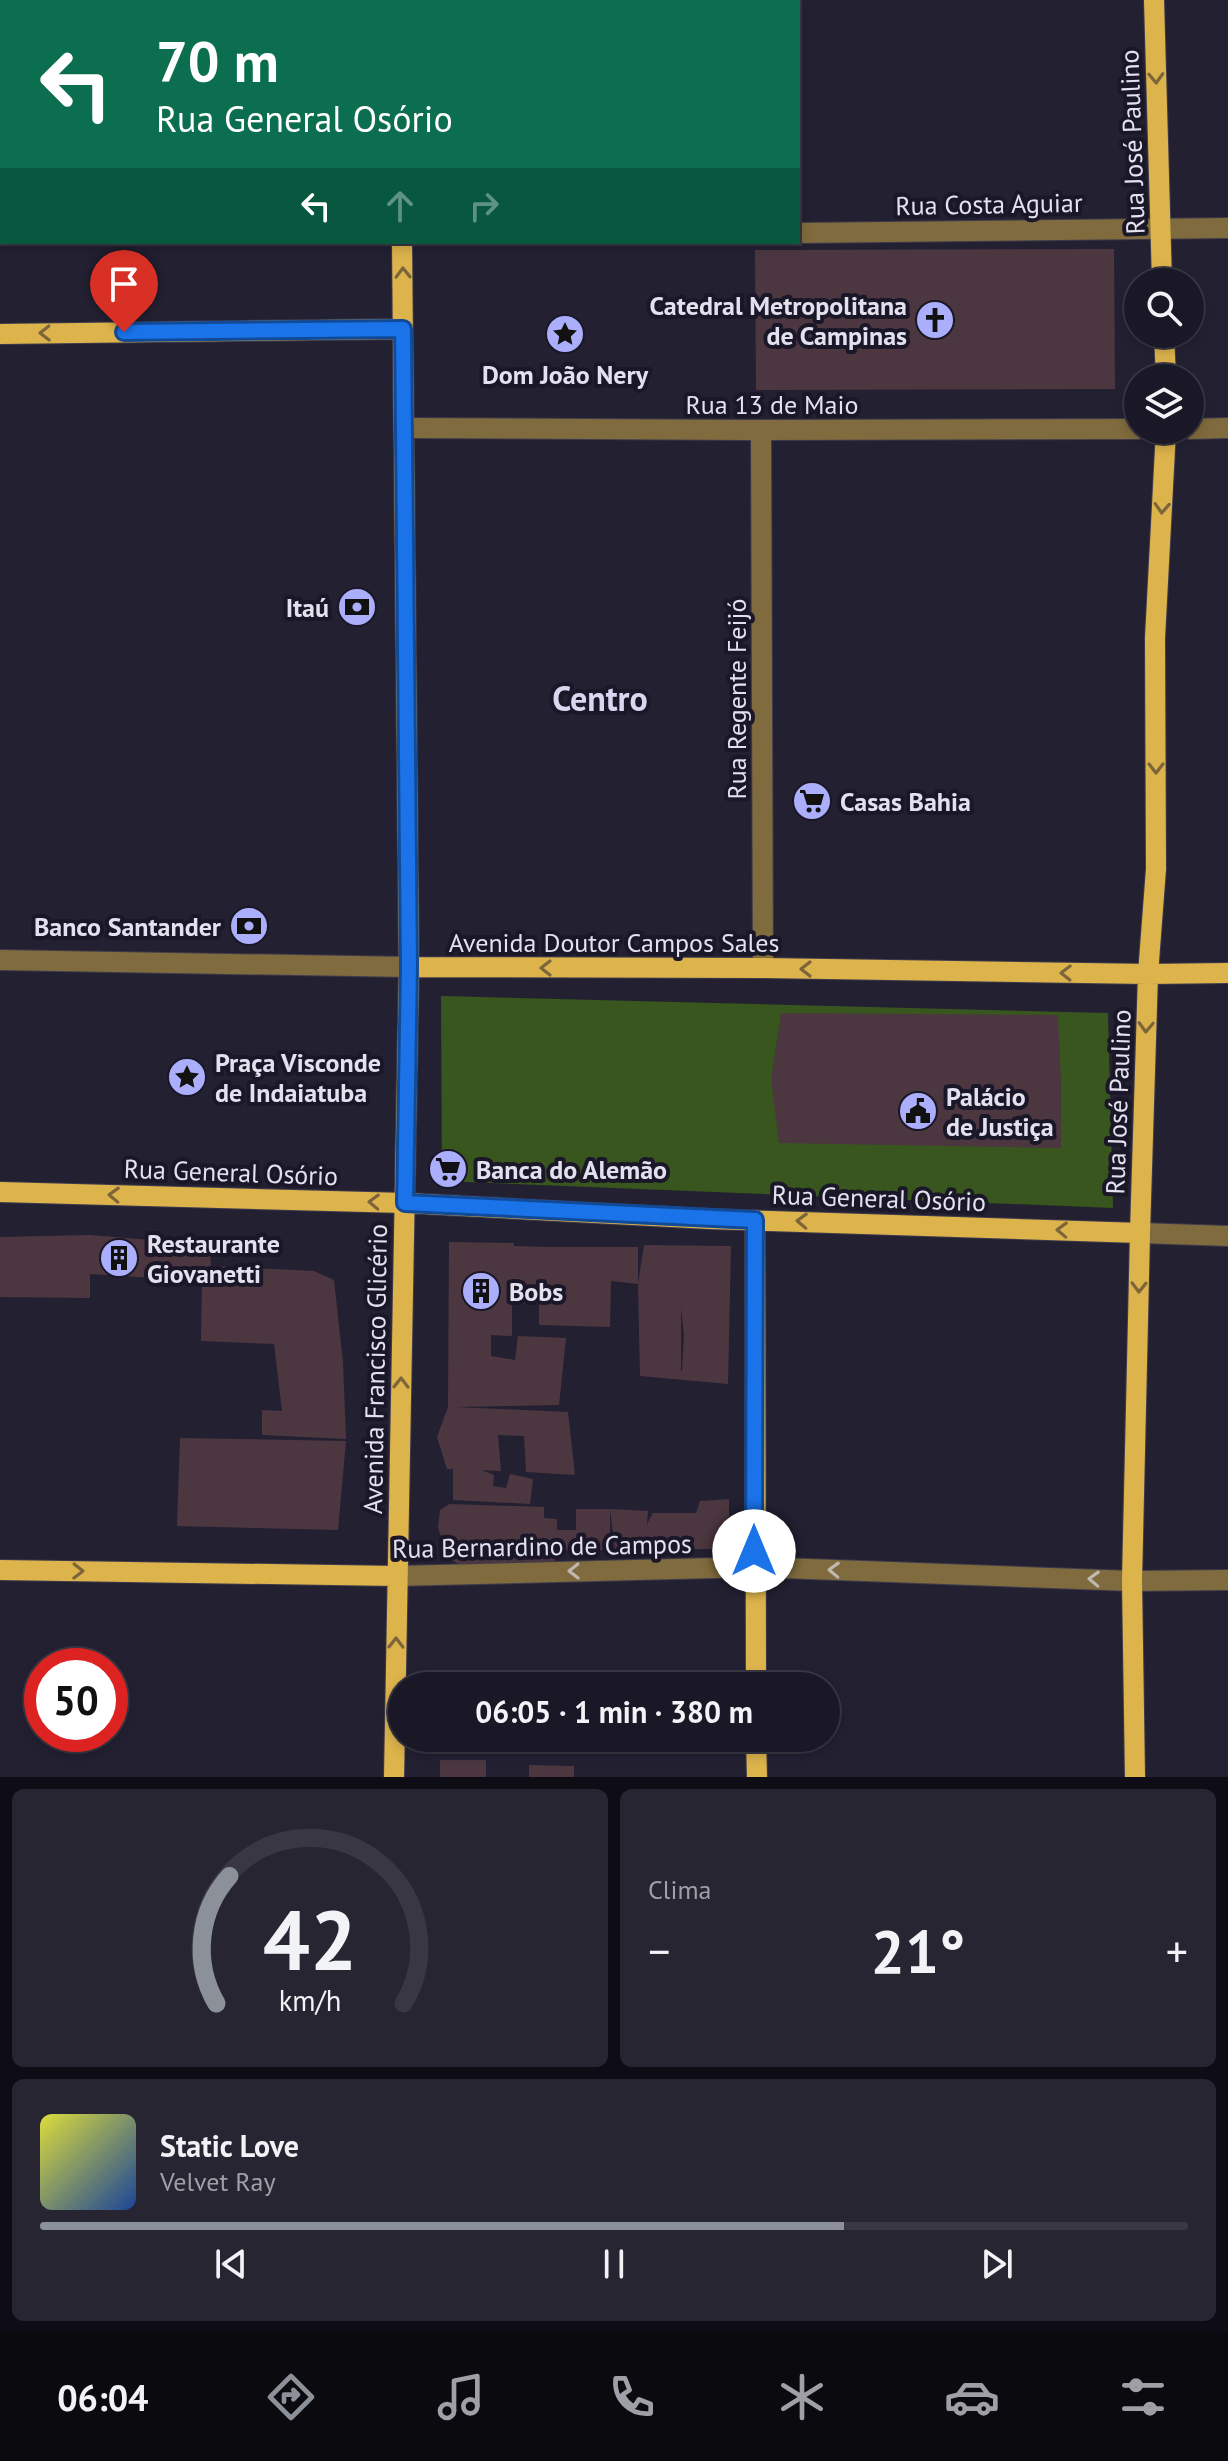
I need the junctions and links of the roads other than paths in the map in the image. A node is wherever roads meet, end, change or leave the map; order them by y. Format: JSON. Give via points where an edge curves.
{"nodes":[{"id":1,"x":1154,"y":0,"type":"edge"},
{"id":2,"x":1160,"y":228,"type":"junction"},
{"id":3,"x":1228,"y":228,"type":"edge"},
{"id":4,"x":800,"y":233,"type":"edge"},
{"id":5,"x":402,"y":244,"type":"edge"},
{"id":6,"x":1161,"y":268,"type":"edge"},
{"id":7,"x":403,"y":329,"type":"junction"},
{"id":8,"x":0,"y":334,"type":"edge"},
{"id":9,"x":406,"y":428,"type":"junction"},
{"id":10,"x":1228,"y":428,"type":"edge"},
{"id":11,"x":1124,"y":429,"type":"edge"},
{"id":12,"x":1204,"y":429,"type":"edge"},
{"id":13,"x":761,"y":430,"type":"junction"},
{"id":14,"x":1165,"y":444,"type":"edge"},
{"id":15,"x":0,"y":960,"type":"edge"},
{"id":16,"x":409,"y":967,"type":"junction"},
{"id":17,"x":763,"y":968,"type":"junction"},
{"id":18,"x":1228,"y":973,"type":"edge"},
{"id":19,"x":1148,"y":974,"type":"junction"},
{"id":20,"x":0,"y":1192,"type":"edge"},
{"id":21,"x":405,"y":1203,"type":"junction"},
{"id":22,"x":755,"y":1220,"type":"junction"},
{"id":23,"x":1140,"y":1233,"type":"junction"},
{"id":24,"x":1228,"y":1236,"type":"edge"},
{"id":25,"x":754,"y":1567,"type":"junction"},
{"id":26,"x":0,"y":1570,"type":"edge"},
{"id":27,"x":396,"y":1576,"type":"junction"},
{"id":28,"x":1228,"y":1580,"type":"edge"},
{"id":29,"x":1132,"y":1581,"type":"junction"},
{"id":30,"x":756,"y":1672,"type":"edge"},
{"id":31,"x":756,"y":1752,"type":"edge"},
{"id":32,"x":394,"y":1777,"type":"edge"},
{"id":33,"x":757,"y":1777,"type":"edge"},
{"id":34,"x":1135,"y":1777,"type":"edge"}],
"edges":[{"from":1,"to":2,"type":"main road","name":"Rua José Paulino","one_way":true},
{"from":2,"to":3,"type":"street","name":"Rua Costa Aguiar"},
{"from":2,"to":4,"type":"street","name":"Rua Costa Aguiar"},
{"from":2,"to":6,"type":"main road","name":"Rua José Paulino"},
{"from":7,"to":5,"type":"main road","name":"Avenida Francisco Glicério","one_way":true},
{"from":7,"to":8,"type":"main road","one_way":true},
{"from":7,"to":9,"type":"main road","name":"Avenida Francisco Glicério"},
{"from":9,"to":13,"type":"street","name":"Rua 13 de Maio"},
{"from":9,"to":16,"type":"main road","name":"Avenida Francisco Glicério"},
{"from":10,"to":12,"type":"street"},
{"from":11,"to":13,"type":"street","name":"Rua 13 de Maio"},
{"from":13,"to":17,"type":"street","name":"Rua Regente Feijó"},
{"from":14,"to":19,"type":"main road","name":"Rua José Paulino","one_way":true,"via":[[1155,638],[1156,869]]},
{"from":15,"to":16,"type":"street","name":"Avenida Doutor Campos Sales"},
{"from":17,"to":16,"type":"main road","name":"Avenida Doutor Campos Sales","one_way":true},
{"from":16,"to":21,"type":"main road","name":"Avenida Francisco Glicério"},
{"from":19,"to":17,"type":"main road","name":"Avenida Doutor Campos Sales","one_way":true},
{"from":18,"to":19,"type":"main road","name":"Avenida Doutor Campos Sales"},
{"from":19,"to":23,"type":"main road","name":"Rua José Paulino","one_way":true},
{"from":21,"to":20,"type":"main road","name":"Rua General Osório","one_way":true},
{"from":21,"to":22,"type":"main road","name":"Rua General Osório"},
{"from":27,"to":21,"type":"main road","name":"Avenida Francisco Glicério","one_way":true},
{"from":23,"to":22,"type":"main road","name":"Rua General Osório","one_way":true},
{"from":22,"to":25,"type":"main road"},
{"from":23,"to":24,"type":"street","name":"Rua General Osório"},
{"from":23,"to":29,"type":"main road","name":"Rua José Paulino","one_way":true},
{"from":25,"to":27,"type":"street","name":"Rua Bernardino de Campos","one_way":true},
{"from":29,"to":25,"type":"street","name":"Rua Bernardino de Campos","one_way":true},
{"from":25,"to":30,"type":"main road"},
{"from":26,"to":27,"type":"main road","name":"Rua Bernardino de Campos","one_way":true},
{"from":32,"to":27,"type":"main road","name":"Avenida Francisco Glicério","one_way":true},
{"from":28,"to":29,"type":"street","name":"Rua Bernardino de Campos"},
{"from":29,"to":34,"type":"main road","name":"Rua José Paulino"},
{"from":31,"to":33,"type":"main road"}]}
